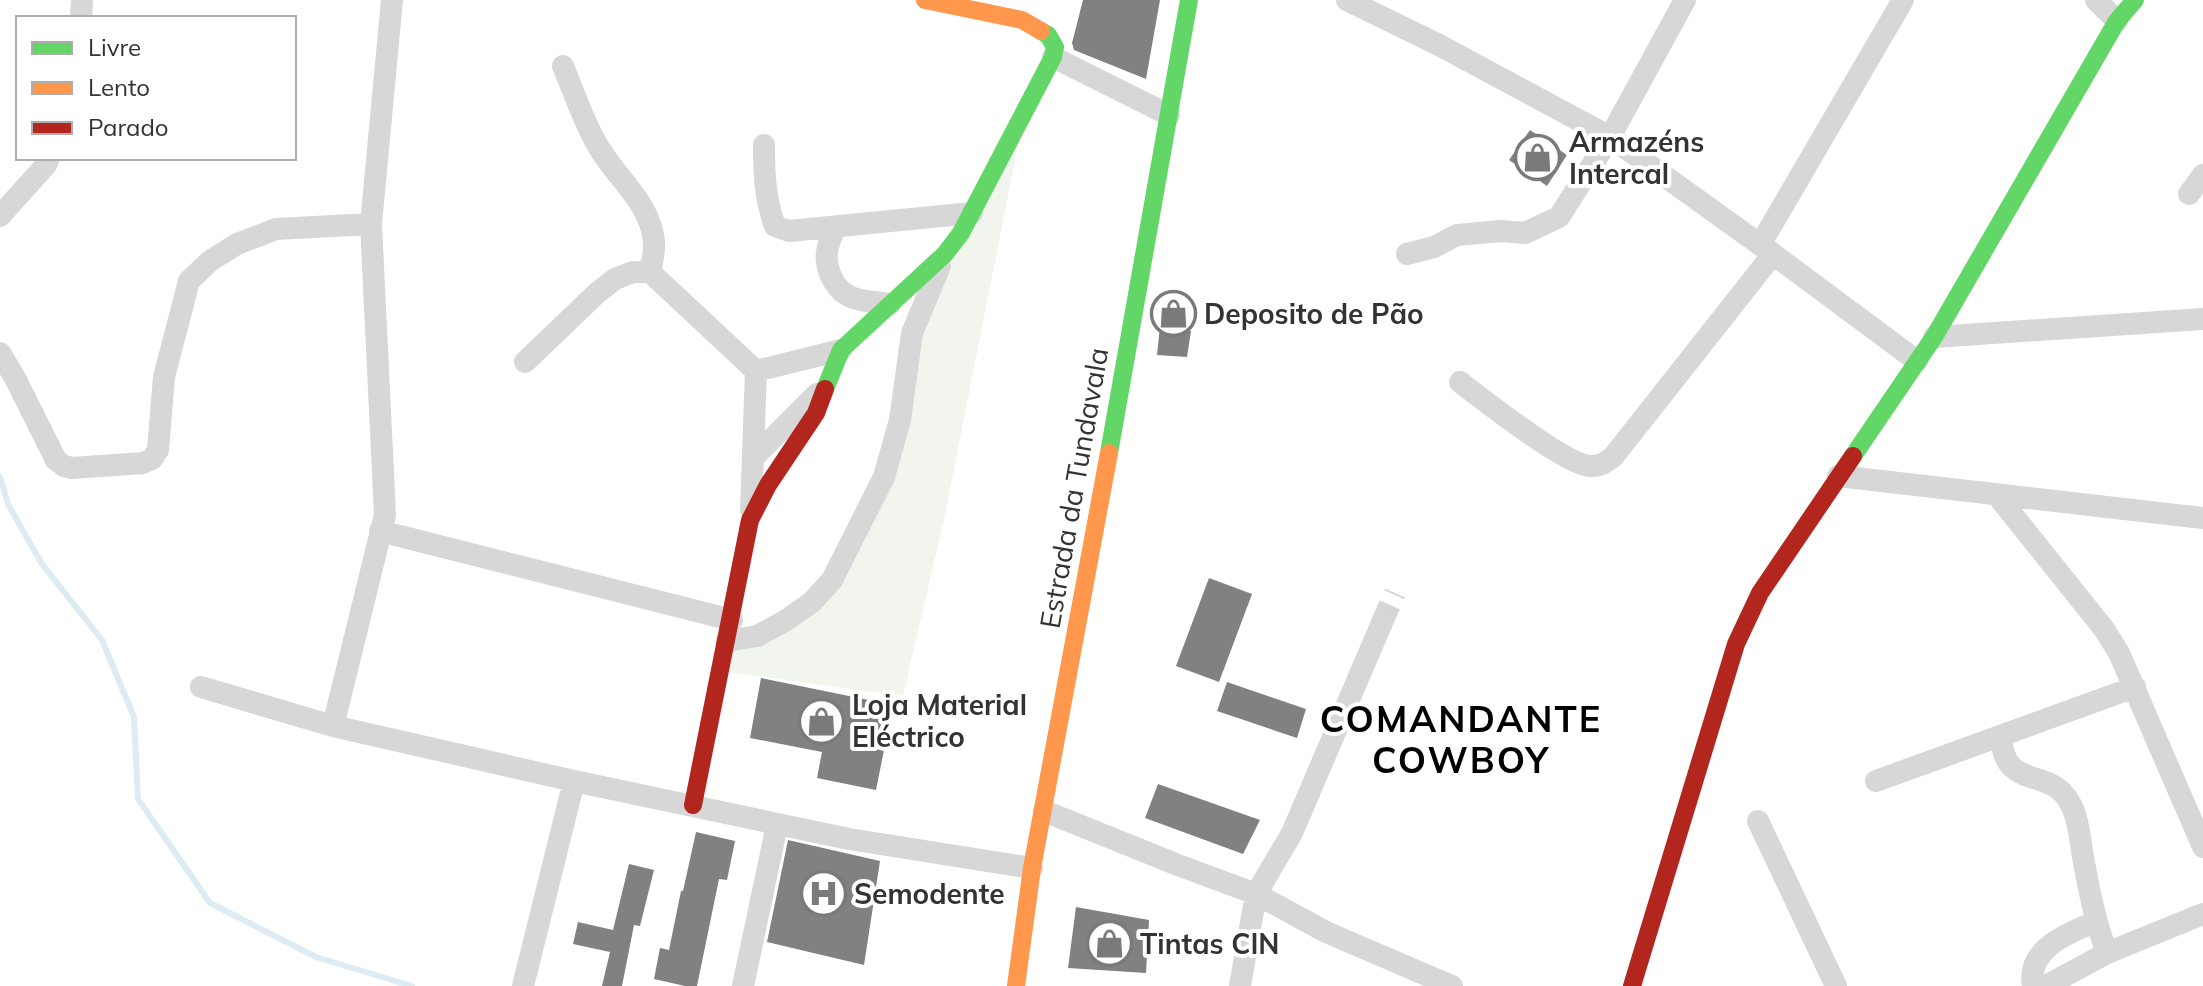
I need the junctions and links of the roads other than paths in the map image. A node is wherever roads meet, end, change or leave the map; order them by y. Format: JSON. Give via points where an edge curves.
{"nodes":[{"id":1,"x":392,"y":0,"type":"edge"},
{"id":2,"x":925,"y":0,"type":"edge"},
{"id":3,"x":1189,"y":0,"type":"edge"},
{"id":4,"x":1347,"y":0,"type":"edge"},
{"id":5,"x":1685,"y":0,"type":"edge"},
{"id":6,"x":1903,"y":0,"type":"edge"},
{"id":7,"x":2096,"y":0,"type":"edge"},
{"id":8,"x":2135,"y":0,"type":"edge"},
{"id":9,"x":2117,"y":21,"type":"junction"},
{"id":10,"x":1053,"y":57,"type":"junction"},
{"id":11,"x":563,"y":66,"type":"dead end"},
{"id":12,"x":1169,"y":115,"type":"junction"},
{"id":13,"x":1610,"y":137,"type":"junction"},
{"id":14,"x":764,"y":145,"type":"dead end"},
{"id":15,"x":48,"y":160,"type":"edge"},
{"id":16,"x":2203,"y":175,"type":"edge"},
{"id":17,"x":2189,"y":194,"type":"dead end"},
{"id":18,"x":972,"y":213,"type":"junction"},
{"id":19,"x":0,"y":216,"type":"edge"},
{"id":20,"x":371,"y":224,"type":"junction"},
{"id":21,"x":835,"y":227,"type":"junction"},
{"id":22,"x":1766,"y":250,"type":"junction"},
{"id":23,"x":945,"y":254,"type":"junction"},
{"id":24,"x":1407,"y":254,"type":"dead end"},
{"id":25,"x":650,"y":272,"type":"junction"},
{"id":26,"x":890,"y":304,"type":"junction"},
{"id":27,"x":2203,"y":319,"type":"edge"},
{"id":28,"x":1934,"y":337,"type":"junction"},
{"id":29,"x":841,"y":350,"type":"junction"},
{"id":30,"x":0,"y":353,"type":"edge"},
{"id":31,"x":1917,"y":361,"type":"junction"},
{"id":32,"x":525,"y":362,"type":"dead end"},
{"id":33,"x":756,"y":371,"type":"junction"},
{"id":34,"x":829,"y":381,"type":"junction"},
{"id":35,"x":1460,"y":382,"type":"dead end"},
{"id":36,"x":753,"y":458,"type":"junction"},
{"id":37,"x":1838,"y":476,"type":"junction"},
{"id":38,"x":1996,"y":494,"type":"junction"},
{"id":39,"x":2203,"y":518,"type":"edge"},
{"id":40,"x":750,"y":520,"type":"junction"},
{"id":41,"x":380,"y":531,"type":"junction"},
{"id":42,"x":1381,"y":625,"type":"tunnel mouth"},
{"id":43,"x":729,"y":630,"type":"junction"},
{"id":44,"x":201,"y":687,"type":"dead end"},
{"id":45,"x":2135,"y":687,"type":"junction"},
{"id":46,"x":333,"y":726,"type":"junction"},
{"id":47,"x":2001,"y":737,"type":"junction"},
{"id":48,"x":574,"y":781,"type":"junction"},
{"id":49,"x":1876,"y":781,"type":"dead end"},
{"id":50,"x":693,"y":805,"type":"junction"},
{"id":51,"x":1044,"y":811,"type":"junction"},
{"id":52,"x":1758,"y":821,"type":"dead end"},
{"id":53,"x":777,"y":825,"type":"junction"},
{"id":54,"x":2203,"y":847,"type":"edge"},
{"id":55,"x":1032,"y":868,"type":"junction"},
{"id":56,"x":1256,"y":894,"type":"junction"},
{"id":57,"x":2203,"y":914,"type":"edge"},
{"id":58,"x":2095,"y":922,"type":"junction"},
{"id":59,"x":2107,"y":953,"type":"junction"},
{"id":60,"x":523,"y":986,"type":"edge"},
{"id":61,"x":743,"y":986,"type":"edge"},
{"id":62,"x":1016,"y":986,"type":"edge"},
{"id":63,"x":1240,"y":986,"type":"edge"},
{"id":64,"x":1452,"y":986,"type":"edge"},
{"id":65,"x":1632,"y":986,"type":"edge"},
{"id":66,"x":1836,"y":986,"type":"edge"},
{"id":67,"x":2033,"y":986,"type":"edge"},
{"id":68,"x":2046,"y":986,"type":"edge"}],
"edges":[{"from":1,"to":20,"type":"street"},
{"from":2,"to":10,"type":"street","via":[[1022,20],[1048,35],[1055,47]]},
{"from":3,"to":12,"type":"street","name":"Estrada da Tundavala"},
{"from":4,"to":13,"type":"street"},
{"from":5,"to":13,"type":"street"},
{"from":6,"to":22,"type":"street"},
{"from":7,"to":9,"type":"street"},
{"from":8,"to":9,"type":"street"},
{"from":9,"to":28,"type":"street"},
{"from":10,"to":12,"type":"street"},
{"from":10,"to":18,"type":"street"},
{"from":11,"to":25,"type":"street","via":[[595,142],[646,213],[654,245]]},
{"from":12,"to":51,"type":"street","name":"Estrada da Tundavala"},
{"from":13,"to":22,"type":"street"},
{"from":13,"to":24,"type":"street","via":[[1559,217],[1525,233],[1457,235]]},
{"from":14,"to":21,"type":"street","via":[[764,183],[775,226],[789,231]]},
{"from":15,"to":19,"type":"street"},
{"from":16,"to":17,"type":"street"},
{"from":18,"to":21,"type":"street"},
{"from":18,"to":23,"type":"street"},
{"from":20,"to":30,"type":"street","via":[[276,229],[237,244],[189,281],[164,377],[158,450],[143,463],[72,468],[56,460]]},
{"from":20,"to":41,"type":"street","via":[[385,515]]},
{"from":21,"to":26,"type":"street","via":[[827,253],[834,282],[847,295]]},
{"from":22,"to":31,"type":"street"},
{"from":22,"to":35,"type":"street","via":[[1603,465],[1575,462]]},
{"from":23,"to":26,"type":"street"},
{"from":23,"to":43,"type":"street","via":[[912,333],[900,420],[884,477],[832,580],[812,602],[757,636]]},
{"from":25,"to":32,"type":"street","via":[[615,279]]},
{"from":25,"to":33,"type":"street"},
{"from":26,"to":29,"type":"street"},
{"from":27,"to":28,"type":"street"},
{"from":28,"to":31,"type":"street"},
{"from":29,"to":33,"type":"street"},
{"from":29,"to":34,"type":"street"},
{"from":31,"to":37,"type":"street"},
{"from":33,"to":36,"type":"street"},
{"from":34,"to":36,"type":"street"},
{"from":34,"to":40,"type":"street","via":[[816,413]]},
{"from":36,"to":40,"type":"street"},
{"from":37,"to":38,"type":"street"},
{"from":37,"to":65,"type":"street","via":[[1760,593],[1736,644]]},
{"from":38,"to":39,"type":"street"},
{"from":38,"to":45,"type":"street","via":[[2104,629]]},
{"from":40,"to":43,"type":"street"},
{"from":41,"to":43,"type":"street"},
{"from":41,"to":46,"type":"street"},
{"from":42,"to":56,"type":"street","via":[[1292,833]]},
{"from":43,"to":50,"type":"street"},
{"from":44,"to":46,"type":"street"},
{"from":45,"to":47,"type":"street"},
{"from":45,"to":54,"type":"street"},
{"from":46,"to":48,"type":"street"},
{"from":47,"to":49,"type":"street"},
{"from":47,"to":58,"type":"street","via":[[2008,765],[2059,788],[2070,803]]},
{"from":48,"to":50,"type":"street"},
{"from":48,"to":60,"type":"street"},
{"from":50,"to":53,"type":"street"},
{"from":51,"to":55,"type":"street","name":"Estrada da Tundavala"},
{"from":51,"to":56,"type":"street"},
{"from":52,"to":66,"type":"street"},
{"from":53,"to":55,"type":"street"},
{"from":53,"to":61,"type":"street"},
{"from":55,"to":62,"type":"street","name":"Estrada da Tundavala"},
{"from":56,"to":63,"type":"street"},
{"from":56,"to":64,"type":"street","via":[[1326,932]]},
{"from":57,"to":59,"type":"street"},
{"from":58,"to":59,"type":"street"},
{"from":58,"to":67,"type":"street","via":[[2044,951],[2031,979]]},
{"from":59,"to":68,"type":"street"}]}
